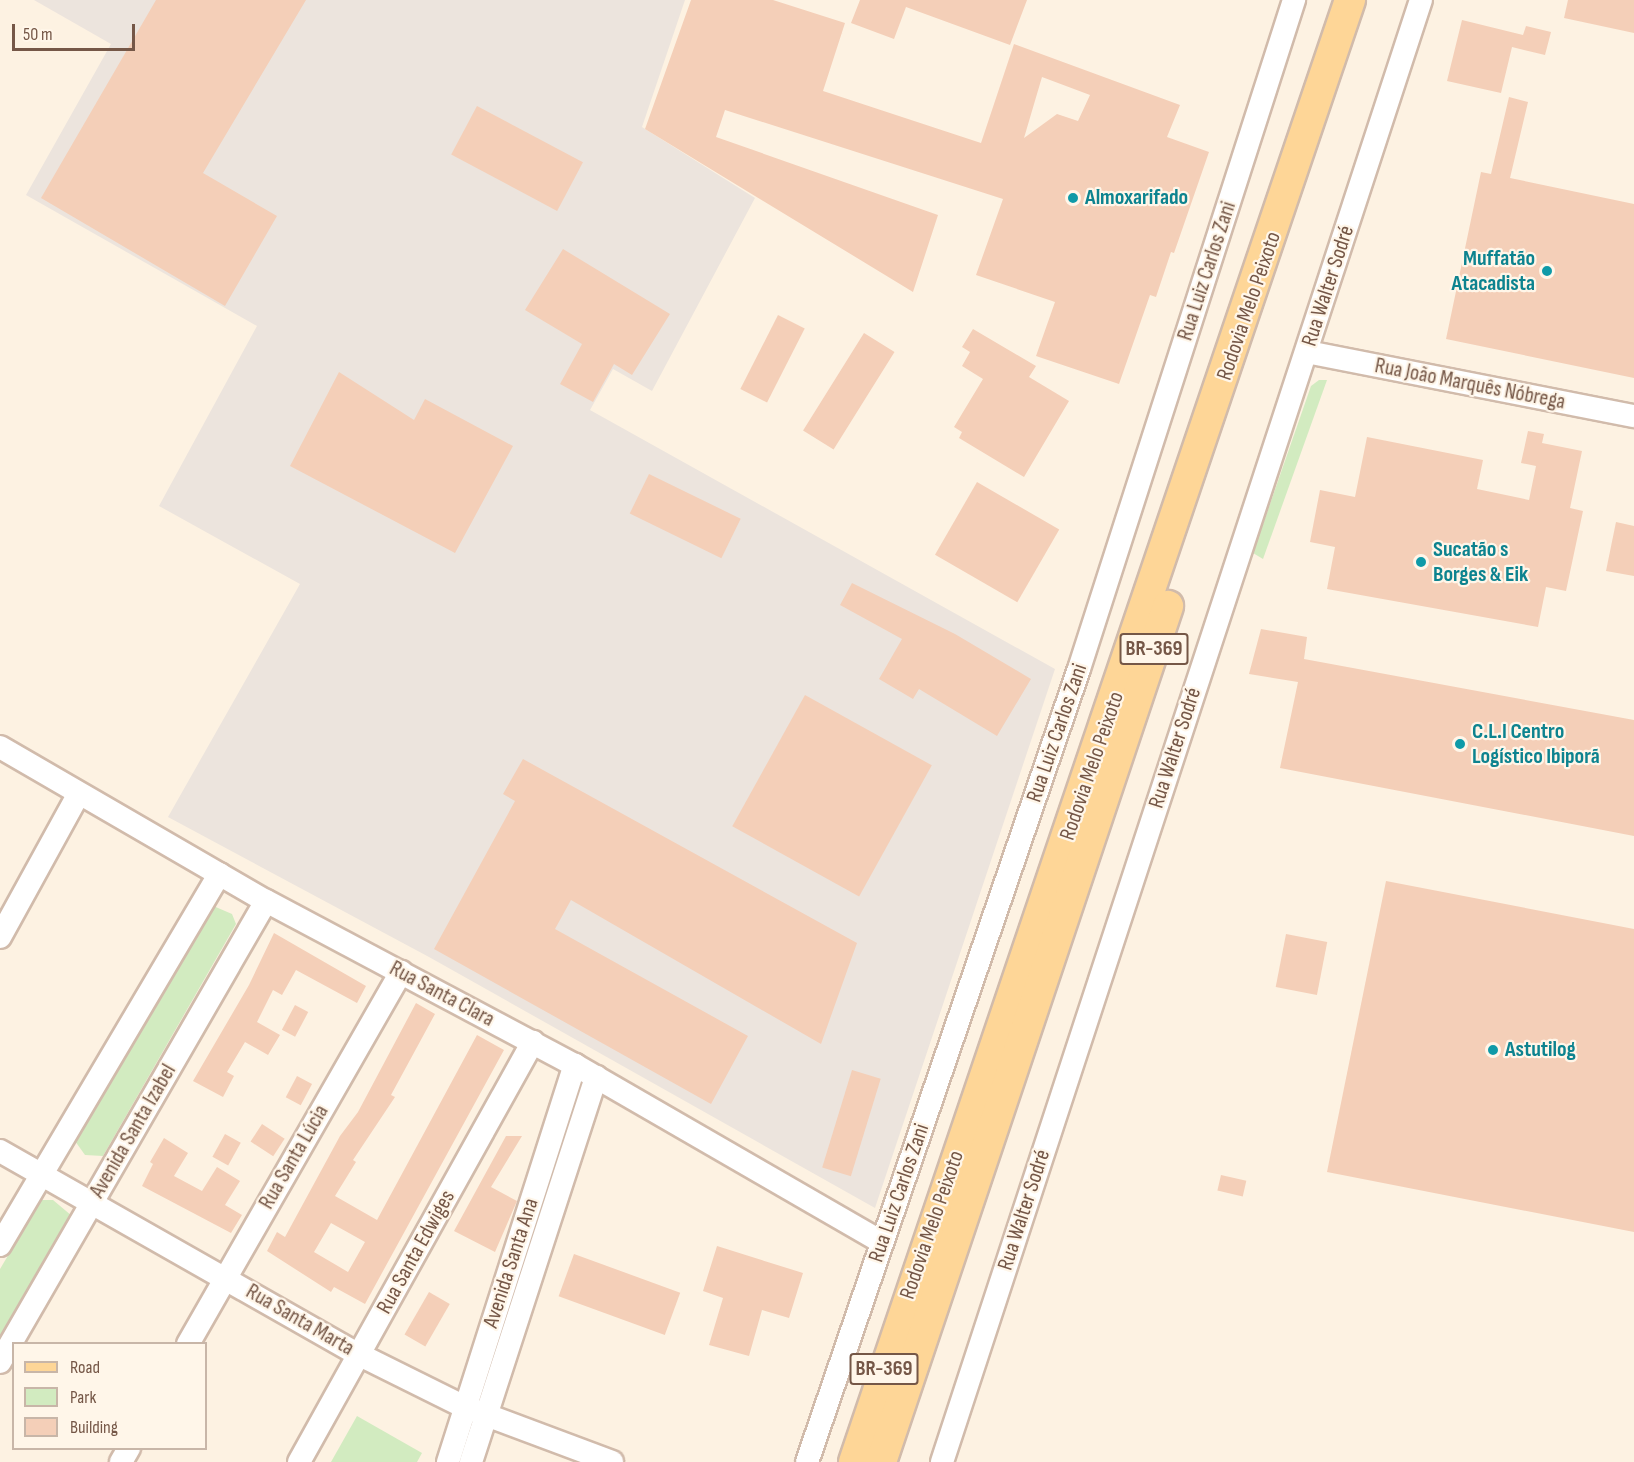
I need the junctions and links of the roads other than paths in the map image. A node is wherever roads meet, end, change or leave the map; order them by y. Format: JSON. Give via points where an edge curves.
{"nodes":[{"id":1,"x":1294,"y":0,"type":"edge"},
{"id":2,"x":1350,"y":0,"type":"edge"},
{"id":3,"x":1371,"y":0,"type":"edge"},
{"id":4,"x":1421,"y":0,"type":"edge"},
{"id":5,"x":1307,"y":352,"type":"junction"},
{"id":6,"x":1634,"y":416,"type":"edge"},
{"id":7,"x":0,"y":747,"type":"edge"},
{"id":8,"x":78,"y":795,"type":"junction"},
{"id":9,"x":219,"y":874,"type":"junction"},
{"id":10,"x":266,"y":901,"type":"junction"},
{"id":11,"x":0,"y":937,"type":"edge"},
{"id":12,"x":401,"y":972,"type":"junction"},
{"id":13,"x":532,"y":1042,"type":"junction"},
{"id":14,"x":574,"y":1065,"type":"junction"},
{"id":15,"x":596,"y":1077,"type":"junction"},
{"id":16,"x":0,"y":1151,"type":"edge"},
{"id":17,"x":41,"y":1174,"type":"junction"},
{"id":18,"x":91,"y":1203,"type":"junction"},
{"id":19,"x":882,"y":1242,"type":"junction"},
{"id":20,"x":0,"y":1245,"type":"edge"},
{"id":21,"x":225,"y":1277,"type":"junction"},
{"id":22,"x":189,"y":1342,"type":"edge"},
{"id":23,"x":358,"y":1354,"type":"junction"},
{"id":24,"x":0,"y":1362,"type":"edge"},
{"id":25,"x":475,"y":1411,"type":"junction"},
{"id":26,"x":299,"y":1462,"type":"edge"},
{"id":27,"x":448,"y":1462,"type":"edge"},
{"id":28,"x":471,"y":1462,"type":"edge"},
{"id":29,"x":612,"y":1462,"type":"edge"},
{"id":30,"x":807,"y":1462,"type":"edge"},
{"id":31,"x":854,"y":1462,"type":"edge"},
{"id":32,"x":881,"y":1462,"type":"edge"},
{"id":33,"x":942,"y":1462,"type":"edge"}],
"edges":[{"from":1,"to":19,"type":"street","name":"Rua Luiz Carlos Zani","via":[[1078,669]]},
{"from":2,"to":31,"type":"main road","name":"Rodovia Melo Peixoto","number":"BR-369"},
{"from":3,"to":32,"type":"main road","name":"Rodovia Melo Peixoto","number":"BR-369"},
{"from":4,"to":5,"type":"street","name":"Rua Walter Sodré"},
{"from":5,"to":6,"type":"street","name":"Rua João Marquês Nóbrega"},
{"from":5,"to":33,"type":"street","name":"Rua Walter Sodré"},
{"from":7,"to":8,"type":"street","name":"Rua Santa Clara"},
{"from":8,"to":9,"type":"street","name":"Rua Santa Clara"},
{"from":8,"to":11,"type":"street"},
{"from":9,"to":10,"type":"street","name":"Rua Santa Clara"},
{"from":9,"to":17,"type":"street"},
{"from":10,"to":12,"type":"street","name":"Rua Santa Clara"},
{"from":10,"to":18,"type":"street","name":"Avenida Santa Izabel"},
{"from":12,"to":13,"type":"street","name":"Rua Santa Clara"},
{"from":12,"to":21,"type":"street","name":"Rua Santa Lúcia"},
{"from":13,"to":14,"type":"street","name":"Rua Santa Clara"},
{"from":13,"to":23,"type":"street","name":"Rua Santa Edwiges"},
{"from":14,"to":15,"type":"street","name":"Rua Santa Clara"},
{"from":14,"to":25,"type":"street","name":"Avenida Santa Ana"},
{"from":15,"to":19,"type":"street","name":"Rua Santa Clara"},
{"from":15,"to":25,"type":"street","name":"Avenida Santa Ana"},
{"from":16,"to":17,"type":"street","name":"Rua Santa Marta"},
{"from":17,"to":18,"type":"street","name":"Rua Santa Marta"},
{"from":17,"to":20,"type":"street"},
{"from":18,"to":21,"type":"street","name":"Rua Santa Marta"},
{"from":18,"to":24,"type":"street","name":"Avenida Santa Izabel"},
{"from":19,"to":30,"type":"street","name":"Rua Luiz Carlos Zani"},
{"from":21,"to":22,"type":"street","name":"Rua Santa Lúcia"},
{"from":21,"to":23,"type":"street","name":"Rua Santa Marta"},
{"from":23,"to":25,"type":"street","name":"Rua Santa Marta"},
{"from":23,"to":26,"type":"street","name":"Rua Santa Edwiges"},
{"from":25,"to":27,"type":"street","name":"Avenida Santa Ana"},
{"from":25,"to":28,"type":"street","name":"Avenida Santa Ana"},
{"from":25,"to":29,"type":"street","name":"Rua Santa Marta"}]}
